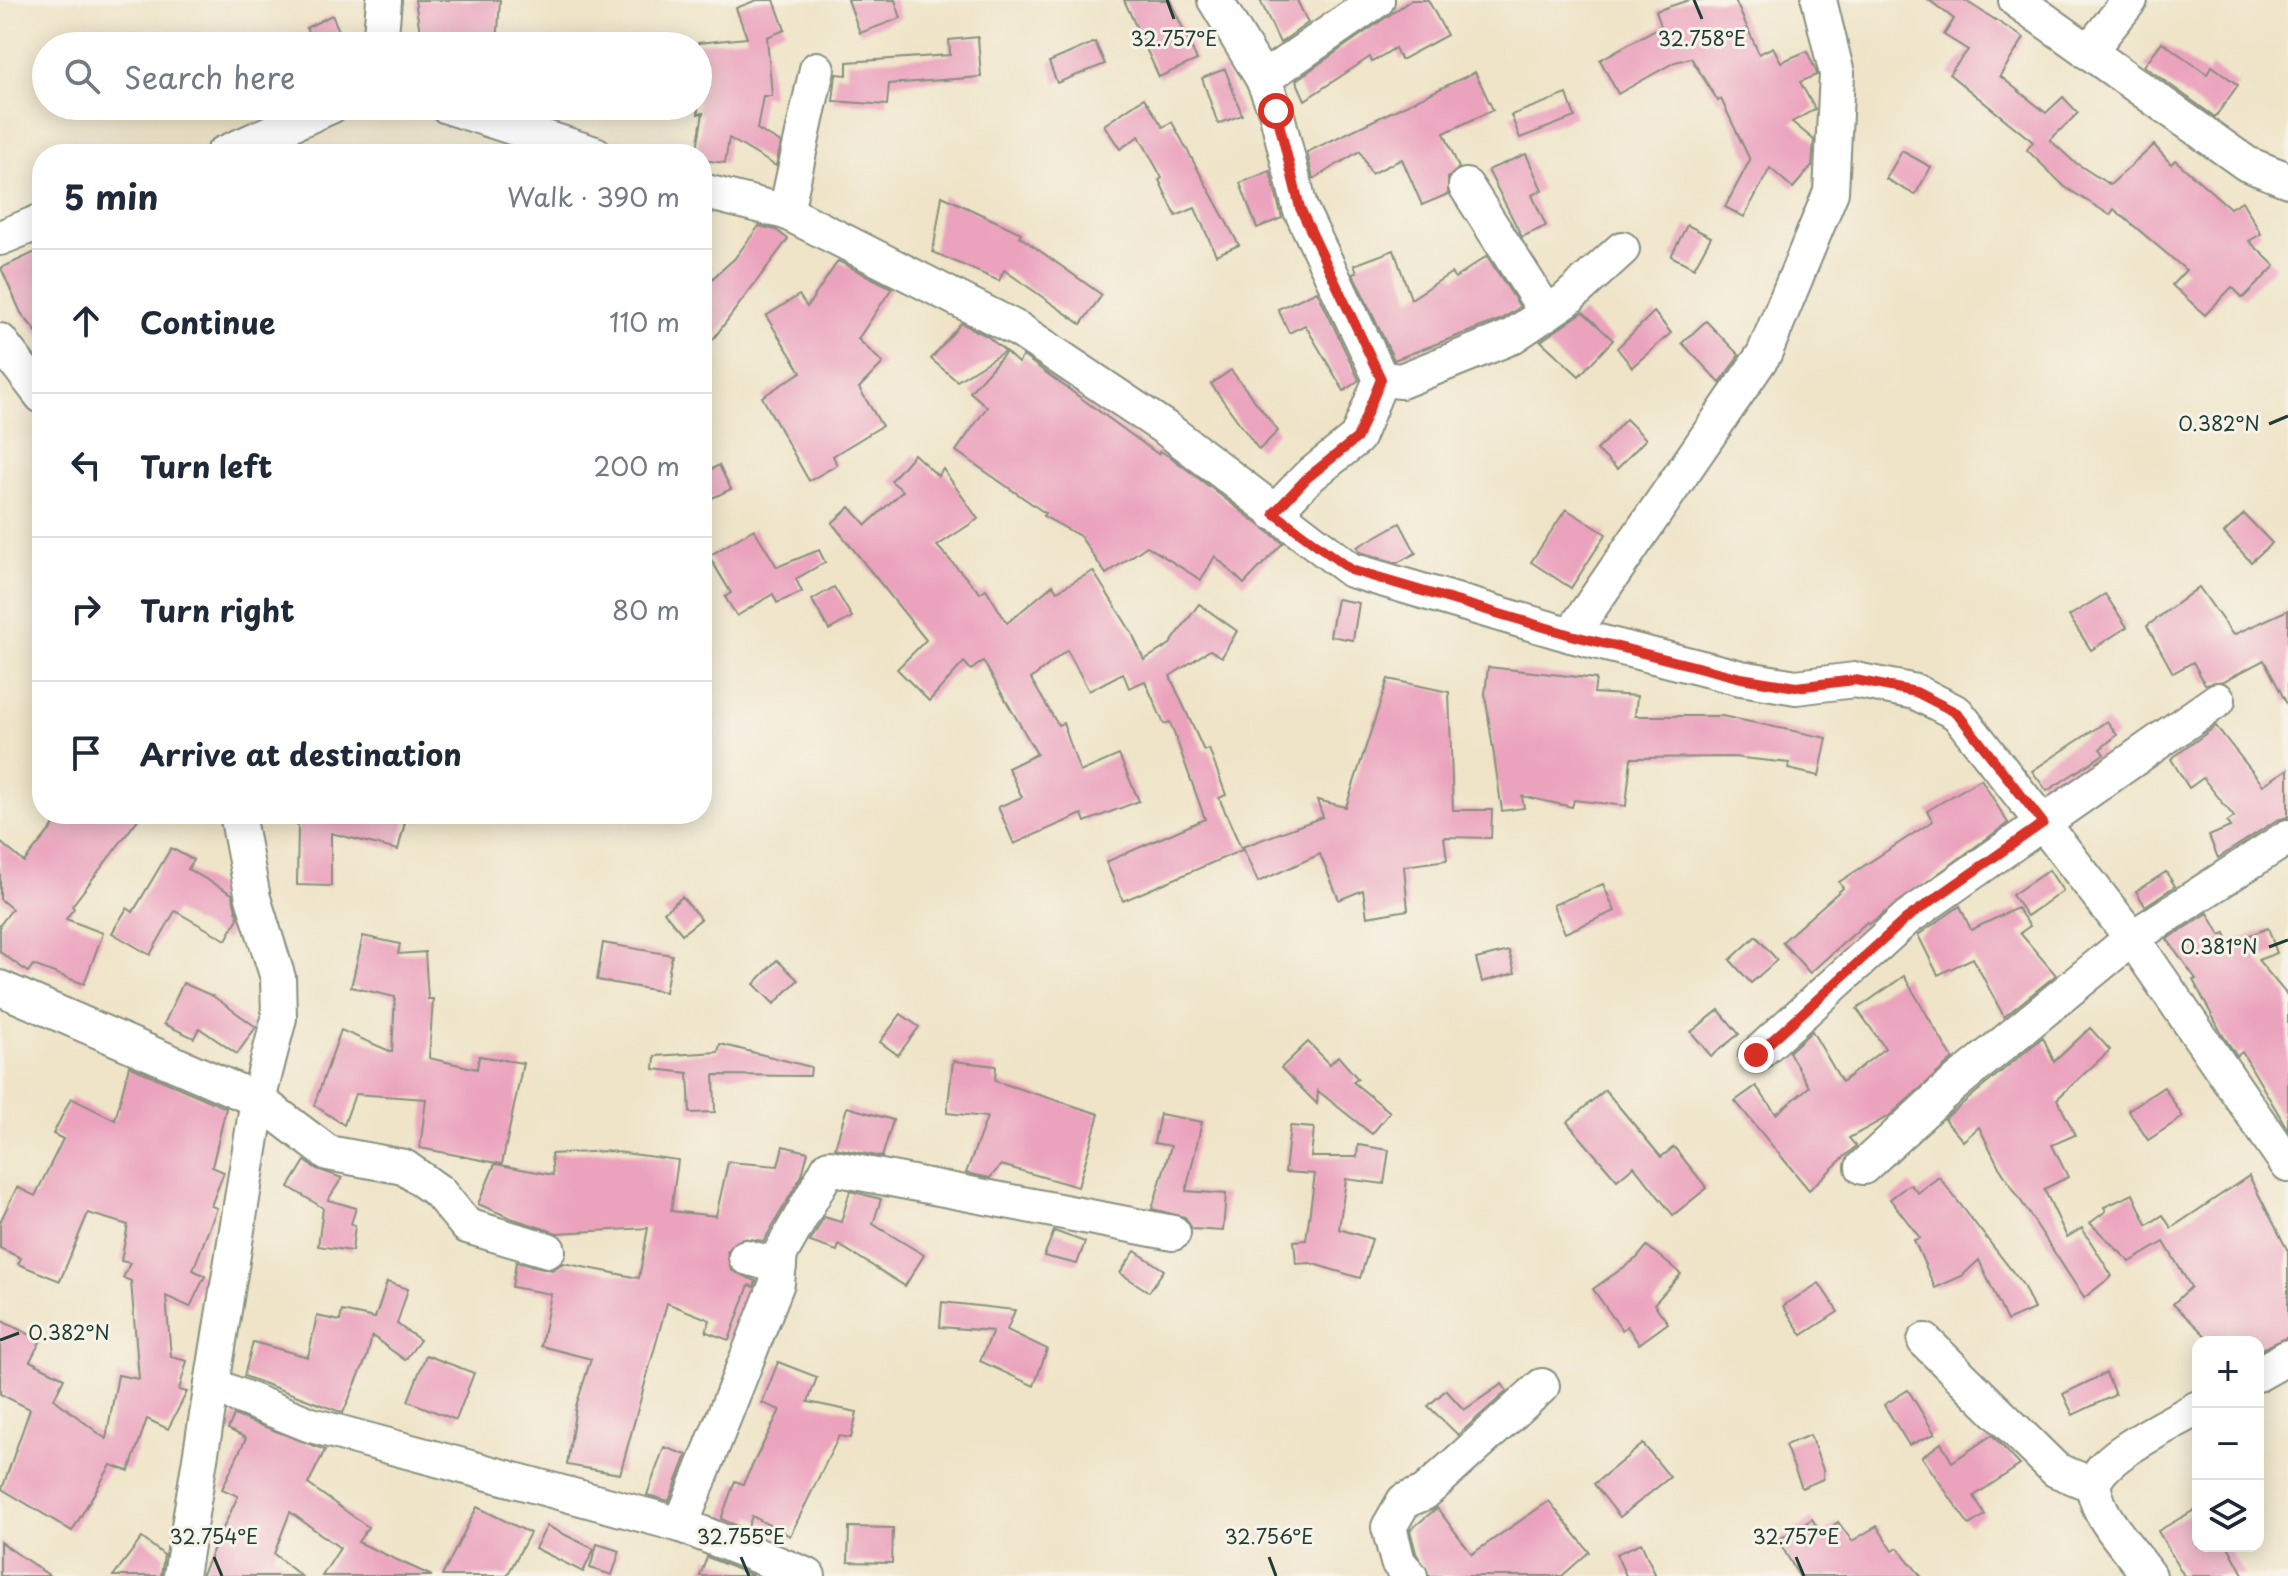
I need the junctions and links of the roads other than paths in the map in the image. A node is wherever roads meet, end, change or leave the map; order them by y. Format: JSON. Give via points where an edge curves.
{"nodes":[{"id":1,"x":384,"y":0,"type":"edge"},
{"id":2,"x":1215,"y":0,"type":"edge"},
{"id":3,"x":1377,"y":0,"type":"edge"},
{"id":4,"x":1819,"y":0,"type":"edge"},
{"id":5,"x":2016,"y":0,"type":"edge"},
{"id":6,"x":2130,"y":0,"type":"edge"},
{"id":7,"x":381,"y":32,"type":"edge"},
{"id":8,"x":2088,"y":52,"type":"junction"},
{"id":9,"x":817,"y":69,"type":"dead end"},
{"id":10,"x":1263,"y":79,"type":"junction"},
{"id":11,"x":300,"y":120,"type":"edge"},
{"id":12,"x":490,"y":120,"type":"edge"},
{"id":13,"x":246,"y":144,"type":"edge"},
{"id":14,"x":564,"y":144,"type":"edge"},
{"id":15,"x":2288,"y":180,"type":"edge"},
{"id":16,"x":1466,"y":186,"type":"dead end"},
{"id":17,"x":712,"y":195,"type":"edge"},
{"id":18,"x":786,"y":212,"type":"junction"},
{"id":19,"x":1622,"y":249,"type":"dead end"},
{"id":20,"x":1547,"y":313,"type":"junction"},
{"id":21,"x":0,"y":341,"type":"edge"},
{"id":22,"x":1381,"y":379,"type":"junction"},
{"id":23,"x":32,"y":383,"type":"edge"},
{"id":24,"x":1274,"y":513,"type":"junction"},
{"id":25,"x":1571,"y":635,"type":"junction"},
{"id":26,"x":2218,"y":700,"type":"dead end"},
{"id":27,"x":2043,"y":823,"type":"junction"},
{"id":28,"x":239,"y":824,"type":"edge"},
{"id":29,"x":2288,"y":837,"type":"edge"},
{"id":30,"x":2132,"y":938,"type":"junction"},
{"id":31,"x":0,"y":988,"type":"edge"},
{"id":32,"x":1756,"y":1055,"type":"dead end"},
{"id":33,"x":258,"y":1100,"type":"junction"},
{"id":34,"x":2288,"y":1165,"type":"edge"},
{"id":35,"x":1863,"y":1167,"type":"dead end"},
{"id":36,"x":1173,"y":1233,"type":"dead end"},
{"id":37,"x":548,"y":1250,"type":"dead end"},
{"id":38,"x":746,"y":1257,"type":"dead end"},
{"id":39,"x":779,"y":1266,"type":"junction"},
{"id":40,"x":1925,"y":1341,"type":"dead end"},
{"id":41,"x":2288,"y":1357,"type":"edge"},
{"id":42,"x":2264,"y":1371,"type":"edge"},
{"id":43,"x":212,"y":1385,"type":"junction"},
{"id":44,"x":1542,"y":1386,"type":"dead end"},
{"id":45,"x":2192,"y":1411,"type":"edge"},
{"id":46,"x":2093,"y":1485,"type":"junction"},
{"id":47,"x":681,"y":1525,"type":"junction"},
{"id":48,"x":181,"y":1576,"type":"edge"},
{"id":49,"x":808,"y":1576,"type":"edge"},
{"id":50,"x":1410,"y":1576,"type":"edge"},
{"id":51,"x":2149,"y":1576,"type":"edge"}],
"edges":[{"from":1,"to":7,"type":"street"},
{"from":2,"to":10,"type":"street"},
{"from":3,"to":10,"type":"street"},
{"from":4,"to":25,"type":"street","via":[[1837,74],[1831,192],[1764,354]]},
{"from":5,"to":8,"type":"street"},
{"from":6,"to":8,"type":"street"},
{"from":8,"to":15,"type":"street","via":[[2247,164]]},
{"from":9,"to":18,"type":"street"},
{"from":10,"to":22,"type":"street","via":[[1300,208]]},
{"from":11,"to":13,"type":"street"},
{"from":12,"to":14,"type":"street"},
{"from":16,"to":20,"type":"street"},
{"from":17,"to":18,"type":"street"},
{"from":18,"to":24,"type":"street","via":[[1019,330],[1168,430]]},
{"from":19,"to":20,"type":"street"},
{"from":20,"to":22,"type":"street","via":[[1511,337],[1415,376]]},
{"from":21,"to":23,"type":"street"},
{"from":22,"to":24,"type":"street","via":[[1357,438]]},
{"from":24,"to":25,"type":"street","via":[[1351,570]]},
{"from":25,"to":27,"type":"street","via":[[1741,678],[1796,687],[1855,680],[1916,692],[1957,713]]},
{"from":26,"to":27,"type":"street"},
{"from":27,"to":30,"type":"street"},
{"from":27,"to":32,"type":"street","via":[[1907,918]]},
{"from":28,"to":33,"type":"street","via":[[253,898],[278,978],[279,1018]]},
{"from":29,"to":30,"type":"street"},
{"from":30,"to":34,"type":"street"},
{"from":30,"to":35,"type":"street","via":[[1942,1094]]},
{"from":31,"to":33,"type":"street"},
{"from":33,"to":37,"type":"street","via":[[328,1153],[404,1167],[439,1192],[467,1226]]},
{"from":33,"to":43,"type":"street"},
{"from":36,"to":39,"type":"street","via":[[829,1167],[780,1254]]},
{"from":38,"to":39,"type":"street"},
{"from":39,"to":47,"type":"street","via":[[777,1283]]},
{"from":40,"to":46,"type":"street","via":[[2056,1470]]},
{"from":41,"to":42,"type":"street"},
{"from":43,"to":47,"type":"street","via":[[311,1425]]},
{"from":43,"to":48,"type":"street"},
{"from":44,"to":50,"type":"street","via":[[1424,1493],[1404,1501],[1389,1527],[1398,1562]]},
{"from":45,"to":46,"type":"street","via":[[2117,1455]]},
{"from":46,"to":51,"type":"street","via":[[2100,1506]]},
{"from":47,"to":49,"type":"street"}]}
